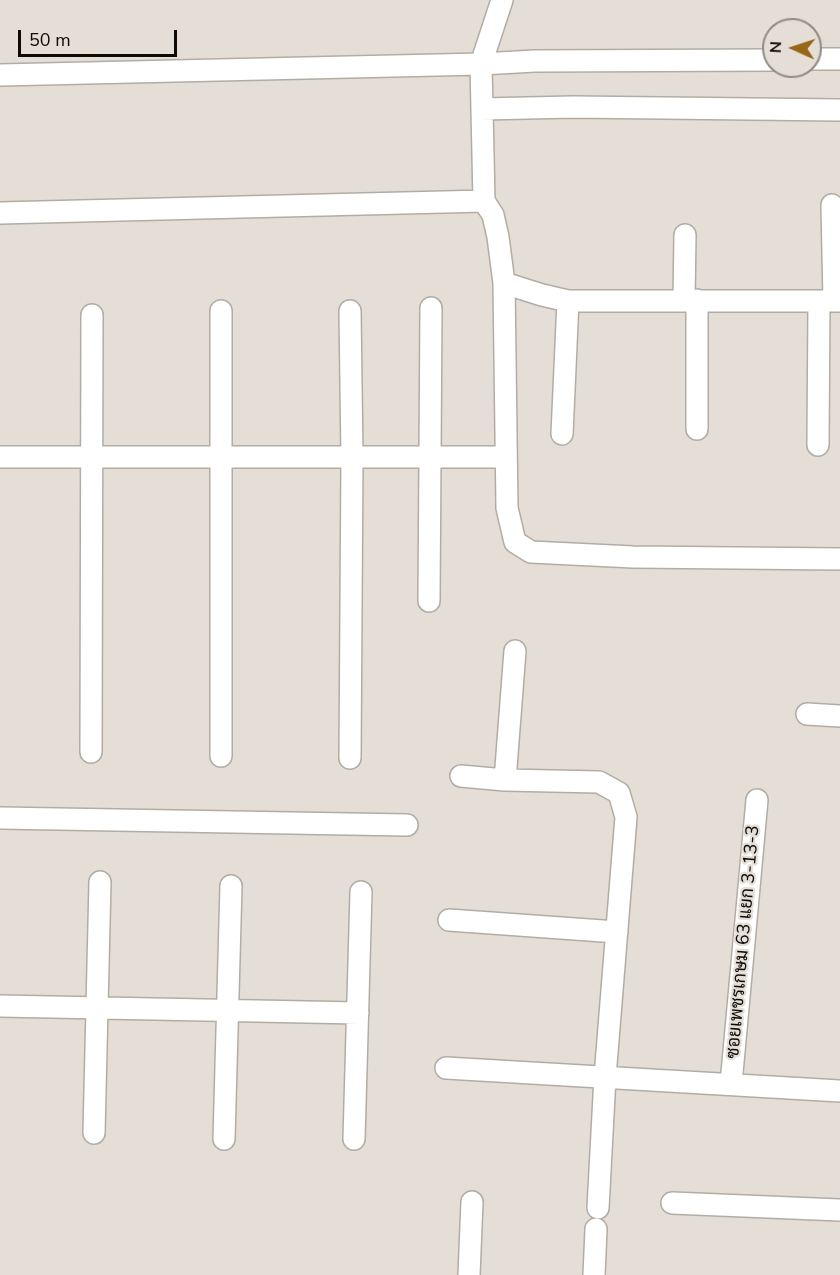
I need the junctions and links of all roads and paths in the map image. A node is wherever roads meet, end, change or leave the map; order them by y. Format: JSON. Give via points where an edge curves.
{"nodes":[{"id":1,"x":502,"y":0,"type":"edge"},
{"id":2,"x":822,"y":59,"type":"edge"},
{"id":3,"x":840,"y":59,"type":"edge"},
{"id":4,"x":762,"y":60,"type":"edge"},
{"id":5,"x":480,"y":64,"type":"junction"},
{"id":6,"x":0,"y":75,"type":"edge"},
{"id":7,"x":482,"y":109,"type":"junction"},
{"id":8,"x":840,"y":110,"type":"edge"},
{"id":9,"x":484,"y":201,"type":"junction"},
{"id":10,"x":832,"y":205,"type":"dead end"},
{"id":11,"x":0,"y":213,"type":"edge"},
{"id":12,"x":684,"y":236,"type":"dead end"},
{"id":13,"x":504,"y":283,"type":"junction"},
{"id":14,"x":568,"y":300,"type":"junction"},
{"id":15,"x":690,"y":300,"type":"junction"},
{"id":16,"x":831,"y":301,"type":"edge"},
{"id":17,"x":431,"y":308,"type":"dead end"},
{"id":18,"x":221,"y":311,"type":"dead end"},
{"id":19,"x":350,"y":311,"type":"dead end"},
{"id":20,"x":92,"y":315,"type":"dead end"},
{"id":21,"x":697,"y":429,"type":"dead end"},
{"id":22,"x":562,"y":434,"type":"dead end"},
{"id":23,"x":818,"y":445,"type":"dead end"},
{"id":24,"x":0,"y":457,"type":"edge"},
{"id":25,"x":92,"y":457,"type":"junction"},
{"id":26,"x":222,"y":457,"type":"junction"},
{"id":27,"x":352,"y":457,"type":"junction"},
{"id":28,"x":429,"y":457,"type":"junction"},
{"id":29,"x":495,"y":457,"type":"dead end"},
{"id":30,"x":840,"y":559,"type":"edge"},
{"id":31,"x":429,"y":601,"type":"dead end"},
{"id":32,"x":515,"y":651,"type":"dead end"},
{"id":33,"x":807,"y":714,"type":"dead end"},
{"id":34,"x":840,"y":716,"type":"edge"},
{"id":35,"x":91,"y":752,"type":"dead end"},
{"id":36,"x":221,"y":756,"type":"dead end"},
{"id":37,"x":350,"y":758,"type":"dead end"},
{"id":38,"x":461,"y":776,"type":"dead end"},
{"id":39,"x":505,"y":780,"type":"junction"},
{"id":40,"x":757,"y":800,"type":"dead end"},
{"id":41,"x":0,"y":818,"type":"edge"},
{"id":42,"x":407,"y":825,"type":"dead end"},
{"id":43,"x":100,"y":882,"type":"dead end"},
{"id":44,"x":231,"y":886,"type":"dead end"},
{"id":45,"x":361,"y":892,"type":"dead end"},
{"id":46,"x":449,"y":920,"type":"dead end"},
{"id":47,"x":617,"y":932,"type":"junction"},
{"id":48,"x":0,"y":1006,"type":"edge"},
{"id":49,"x":97,"y":1008,"type":"junction"},
{"id":50,"x":227,"y":1010,"type":"junction"},
{"id":51,"x":358,"y":1013,"type":"junction"},
{"id":52,"x":446,"y":1068,"type":"dead end"},
{"id":53,"x":605,"y":1077,"type":"junction"},
{"id":54,"x":731,"y":1084,"type":"junction"},
{"id":55,"x":840,"y":1091,"type":"edge"},
{"id":56,"x":94,"y":1133,"type":"dead end"},
{"id":57,"x":224,"y":1139,"type":"dead end"},
{"id":58,"x":354,"y":1139,"type":"dead end"},
{"id":59,"x":472,"y":1202,"type":"dead end"},
{"id":60,"x":672,"y":1203,"type":"dead end"},
{"id":61,"x":598,"y":1208,"type":"dead end"},
{"id":62,"x":840,"y":1210,"type":"edge"},
{"id":63,"x":596,"y":1229,"type":"dead end"},
{"id":64,"x":469,"y":1275,"type":"edge"},
{"id":65,"x":594,"y":1275,"type":"edge"}],
"edges":[{"from":1,"to":5,"type":"street"},
{"from":2,"to":3,"type":"street"},
{"from":4,"to":5,"type":"street"},
{"from":5,"to":6,"type":"street"},
{"from":5,"to":7,"type":"street"},
{"from":7,"to":8,"type":"street"},
{"from":7,"to":9,"type":"street"},
{"from":9,"to":11,"type":"street"},
{"from":9,"to":13,"type":"street","via":[[493,215]]},
{"from":10,"to":16,"type":"street"},
{"from":12,"to":15,"type":"street"},
{"from":13,"to":14,"type":"street"},
{"from":13,"to":30,"type":"street","via":[[507,508],[515,542],[531,552]]},
{"from":14,"to":15,"type":"street"},
{"from":14,"to":22,"type":"street"},
{"from":15,"to":16,"type":"street"},
{"from":15,"to":21,"type":"street"},
{"from":16,"to":23,"type":"street"},
{"from":17,"to":28,"type":"street"},
{"from":18,"to":26,"type":"street"},
{"from":19,"to":27,"type":"street"},
{"from":20,"to":25,"type":"street"},
{"from":24,"to":25,"type":"street"},
{"from":25,"to":26,"type":"street"},
{"from":25,"to":35,"type":"street"},
{"from":26,"to":27,"type":"street"},
{"from":26,"to":36,"type":"street"},
{"from":27,"to":28,"type":"street"},
{"from":27,"to":37,"type":"street"},
{"from":28,"to":29,"type":"street"},
{"from":28,"to":31,"type":"street"},
{"from":32,"to":39,"type":"street"},
{"from":33,"to":34,"type":"street"},
{"from":38,"to":39,"type":"street"},
{"from":39,"to":47,"type":"street","via":[[599,782],[619,793],[627,817]]},
{"from":40,"to":54,"type":"street","name":"ซอยเพชรเกษม 63 แยก 3-13-3"},
{"from":41,"to":42,"type":"street"},
{"from":43,"to":49,"type":"street"},
{"from":44,"to":50,"type":"street"},
{"from":45,"to":51,"type":"street"},
{"from":46,"to":47,"type":"street"},
{"from":47,"to":53,"type":"street"},
{"from":48,"to":49,"type":"street"},
{"from":49,"to":50,"type":"street"},
{"from":49,"to":56,"type":"street"},
{"from":50,"to":51,"type":"street"},
{"from":50,"to":57,"type":"street"},
{"from":51,"to":58,"type":"street"},
{"from":52,"to":53,"type":"street"},
{"from":53,"to":54,"type":"street"},
{"from":53,"to":61,"type":"street"},
{"from":54,"to":55,"type":"street"},
{"from":59,"to":64,"type":"street"},
{"from":60,"to":62,"type":"street"},
{"from":63,"to":65,"type":"street"}]}
